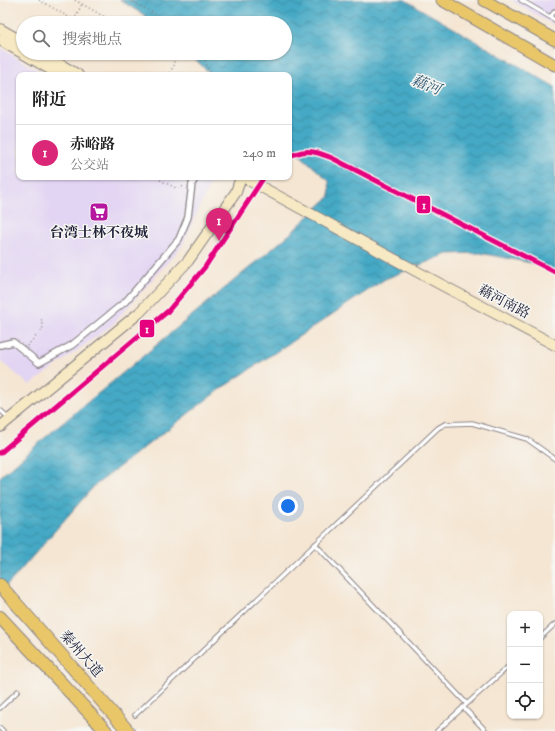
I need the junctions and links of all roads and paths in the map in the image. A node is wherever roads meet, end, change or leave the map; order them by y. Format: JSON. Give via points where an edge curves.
{"nodes":[{"id":1,"x":39,"y":0,"type":"edge"},
{"id":2,"x":75,"y":0,"type":"edge"},
{"id":3,"x":130,"y":0,"type":"edge"},
{"id":4,"x":442,"y":0,"type":"edge"},
{"id":5,"x":484,"y":0,"type":"edge"},
{"id":6,"x":521,"y":0,"type":"edge"},
{"id":7,"x":82,"y":4,"type":"junction"},
{"id":8,"x":555,"y":11,"type":"edge"},
{"id":9,"x":67,"y":16,"type":"edge"},
{"id":10,"x":76,"y":16,"type":"edge"},
{"id":11,"x":103,"y":16,"type":"edge"},
{"id":12,"x":159,"y":16,"type":"edge"},
{"id":13,"x":550,"y":17,"type":"junction"},
{"id":14,"x":555,"y":20,"type":"edge"},
{"id":15,"x":0,"y":29,"type":"edge"},
{"id":16,"x":16,"y":38,"type":"edge"},
{"id":17,"x":0,"y":40,"type":"edge"},
{"id":18,"x":555,"y":40,"type":"edge"},
{"id":19,"x":16,"y":49,"type":"edge"},
{"id":20,"x":34,"y":60,"type":"edge"},
{"id":21,"x":53,"y":60,"type":"edge"},
{"id":22,"x":173,"y":60,"type":"edge"},
{"id":23,"x":205,"y":60,"type":"edge"},
{"id":24,"x":555,"y":65,"type":"edge"},
{"id":25,"x":55,"y":72,"type":"edge"},
{"id":26,"x":73,"y":72,"type":"edge"},
{"id":27,"x":169,"y":72,"type":"edge"},
{"id":28,"x":210,"y":72,"type":"edge"},
{"id":29,"x":160,"y":180,"type":"dead end"},
{"id":30,"x":194,"y":180,"type":"edge"},
{"id":31,"x":241,"y":180,"type":"edge"},
{"id":32,"x":248,"y":180,"type":"edge"},
{"id":33,"x":192,"y":184,"type":"junction"},
{"id":34,"x":41,"y":317,"type":"dead end"},
{"id":35,"x":0,"y":345,"type":"edge"},
{"id":36,"x":555,"y":345,"type":"edge"},
{"id":37,"x":24,"y":350,"type":"junction"},
{"id":38,"x":0,"y":410,"type":"edge"},
{"id":39,"x":10,"y":419,"type":"junction"},
{"id":40,"x":0,"y":427,"type":"edge"},
{"id":41,"x":555,"y":459,"type":"edge"},
{"id":42,"x":315,"y":544,"type":"junction"},
{"id":43,"x":0,"y":585,"type":"edge"},
{"id":44,"x":0,"y":617,"type":"edge"},
{"id":45,"x":555,"y":624,"type":"edge"},
{"id":46,"x":543,"y":635,"type":"edge"},
{"id":47,"x":507,"y":668,"type":"edge"},
{"id":48,"x":18,"y":691,"type":"dead end"},
{"id":49,"x":467,"y":704,"type":"junction"},
{"id":50,"x":463,"y":707,"type":"junction"},
{"id":51,"x":0,"y":708,"type":"edge"},
{"id":52,"x":135,"y":715,"type":"dead end"},
{"id":53,"x":0,"y":728,"type":"edge"},
{"id":54,"x":3,"y":731,"type":"edge"},
{"id":55,"x":106,"y":731,"type":"edge"},
{"id":56,"x":128,"y":731,"type":"edge"},
{"id":57,"x":437,"y":731,"type":"edge"},
{"id":58,"x":486,"y":731,"type":"edge"}],
"edges":[{"from":1,"to":9,"type":"path"},
{"from":2,"to":7,"type":"path"},
{"from":3,"to":12,"type":"path"},
{"from":4,"to":24,"type":"main road"},
{"from":5,"to":18,"type":"main road"},
{"from":6,"to":13,"type":"lane"},
{"from":7,"to":10,"type":"path"},
{"from":7,"to":11,"type":"path"},
{"from":8,"to":13,"type":"lane"},
{"from":13,"to":14,"type":"lane"},
{"from":15,"to":16,"type":"main road"},
{"from":17,"to":19,"type":"main road"},
{"from":20,"to":25,"type":"main road"},
{"from":21,"to":26,"type":"main road"},
{"from":22,"to":27,"type":"path","via":[[175,64]]},
{"from":23,"to":28,"type":"path"},
{"from":29,"to":33,"type":"path","via":[[176,188]]},
{"from":30,"to":33,"type":"street"},
{"from":31,"to":39,"type":"main road","via":[[236,192],[188,261],[150,302]]},
{"from":32,"to":36,"type":"main road","name":"藉河南路"},
{"from":33,"to":37,"type":"street","via":[[188,217],[178,239],[126,300],[72,345],[39,363]]},
{"from":34,"to":37,"type":"path","via":[[43,329]]},
{"from":35,"to":37,"type":"street","via":[[13,342]]},
{"from":38,"to":39,"type":"lane"},
{"from":39,"to":40,"type":"main road"},
{"from":41,"to":42,"type":"lane","via":[[526,439],[472,423],[445,424]]},
{"from":42,"to":49,"type":"lane"},
{"from":42,"to":52,"type":"lane"},
{"from":43,"to":56,"type":"highway","name":"秦州大道"},
{"from":44,"to":55,"type":"highway"},
{"from":45,"to":46,"type":"lane"},
{"from":47,"to":49,"type":"lane"},
{"from":48,"to":51,"type":"lane"},
{"from":49,"to":50,"type":"lane"},
{"from":50,"to":57,"type":"lane"},
{"from":50,"to":58,"type":"lane"},
{"from":53,"to":54,"type":"lane"}]}
